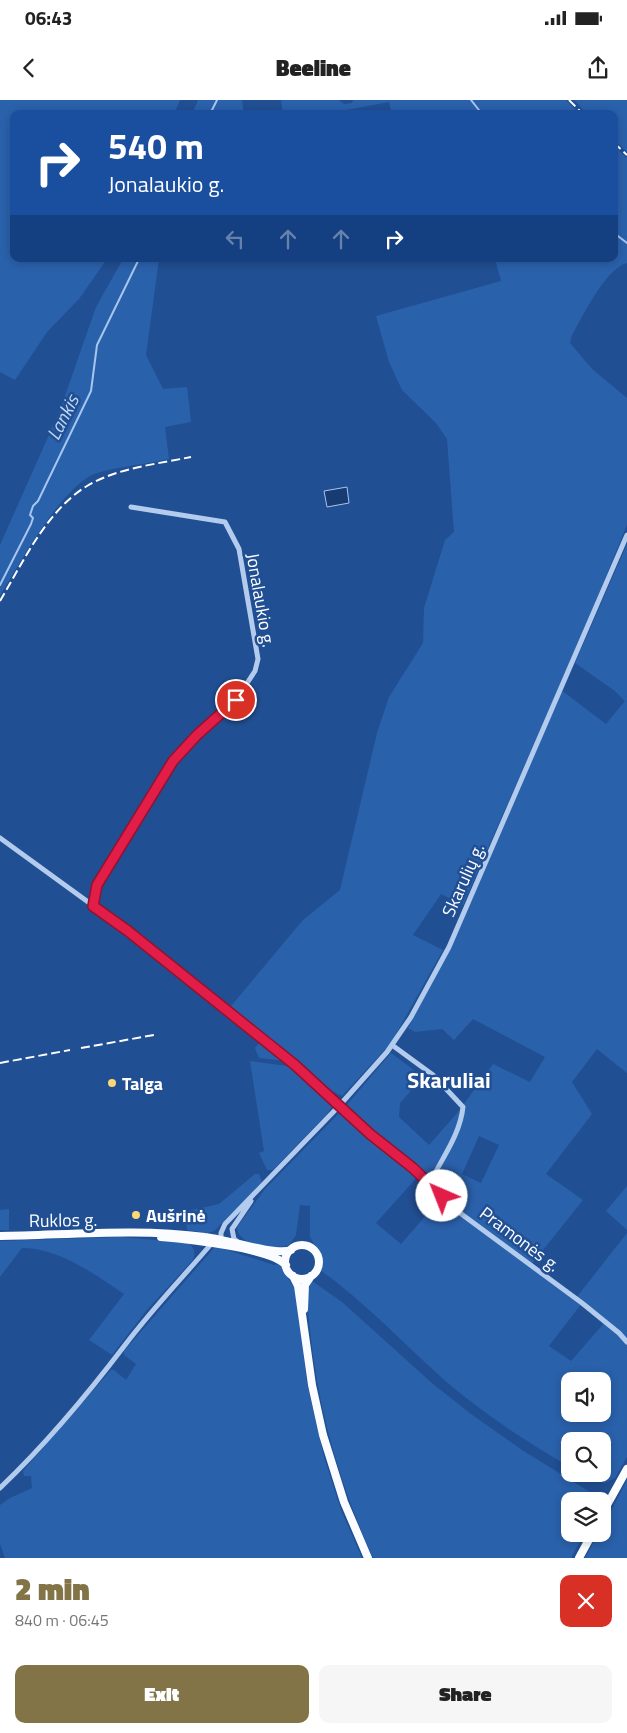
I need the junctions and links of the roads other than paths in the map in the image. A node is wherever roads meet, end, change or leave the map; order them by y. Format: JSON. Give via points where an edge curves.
{"nodes":[{"id":1,"x":131,"y":507,"type":"dead end"},
{"id":2,"x":627,"y":535,"type":"edge"},
{"id":3,"x":0,"y":838,"type":"edge"},
{"id":4,"x":93,"y":906,"type":"junction"},
{"id":5,"x":392,"y":1045,"type":"junction"},
{"id":6,"x":339,"y":1106,"type":"junction"},
{"id":7,"x":432,"y":1185,"type":"junction"},
{"id":8,"x":256,"y":1195,"type":"junction"},
{"id":9,"x":127,"y":1233,"type":"junction"},
{"id":10,"x":0,"y":1236,"type":"edge"},
{"id":11,"x":220,"y":1238,"type":"junction"},
{"id":12,"x":238,"y":1242,"type":"junction"},
{"id":13,"x":212,"y":1243,"type":"junction"},
{"id":14,"x":225,"y":1246,"type":"junction"},
{"id":15,"x":291,"y":1250,"type":"junction"},
{"id":16,"x":286,"y":1265,"type":"junction"},
{"id":17,"x":293,"y":1276,"type":"junction"},
{"id":18,"x":311,"y":1276,"type":"junction"},
{"id":19,"x":304,"y":1316,"type":"junction"},
{"id":20,"x":627,"y":1342,"type":"edge"},
{"id":21,"x":627,"y":1469,"type":"edge"},
{"id":22,"x":0,"y":1488,"type":"edge"},
{"id":23,"x":611,"y":1498,"type":"edge"},
{"id":24,"x":588,"y":1542,"type":"edge"},
{"id":25,"x":368,"y":1558,"type":"edge"},
{"id":26,"x":579,"y":1558,"type":"edge"}],
"edges":[{"from":1,"to":4,"type":"street","name":"Jonalaukio g.","via":[[225,522],[239,549],[258,659],[255,671],[236,700],[173,761],[97,885]]},
{"from":2,"to":5,"type":"street","name":"Skarulių g.","via":[[449,946]]},
{"from":3,"to":4,"type":"street","name":"Pramonės g."},
{"from":4,"to":6,"type":"street","name":"Pramonės g.","via":[[258,1035]]},
{"from":5,"to":6,"type":"street","name":"Skarulių g."},
{"from":5,"to":7,"type":"street","via":[[432,1075],[463,1107],[462,1121]]},
{"from":6,"to":7,"type":"street","name":"Pramonės g."},
{"from":6,"to":8,"type":"street","name":"Skarulių g."},
{"from":7,"to":20,"type":"street","name":"Pramonės g.","via":[[460,1212],[582,1303]]},
{"from":8,"to":11,"type":"street","name":"Skarulių g.","via":[[224,1224]]},
{"from":8,"to":12,"type":"street","name":"Skarulių g.","via":[[232,1229]]},
{"from":9,"to":10,"type":"main road","name":"Ruklos g."},
{"from":9,"to":11,"type":"main road"},
{"from":9,"to":13,"type":"main road"},
{"from":11,"to":12,"type":"main road"},
{"from":11,"to":14,"type":"street"},
{"from":12,"to":15,"type":"main road","via":[[280,1252]]},
{"from":13,"to":14,"type":"main road"},
{"from":13,"to":22,"type":"street","via":[[54,1432]]},
{"from":14,"to":16,"type":"main road","via":[[278,1258]]},
{"from":15,"to":16,"type":"main road","via":[[286,1257]]},
{"from":15,"to":18,"type":"main road","via":[[303,1246],[315,1252],[318,1265]]},
{"from":16,"to":17,"type":"main road"},
{"from":17,"to":18,"type":"main road","via":[[302,1279]]},
{"from":17,"to":19,"type":"main road"},
{"from":18,"to":19,"type":"main road","via":[[305,1285]]},
{"from":19,"to":25,"type":"main road","via":[[312,1385],[323,1435],[344,1502]]},
{"from":21,"to":23,"type":"highway"},
{"from":24,"to":26,"type":"highway"}]}
